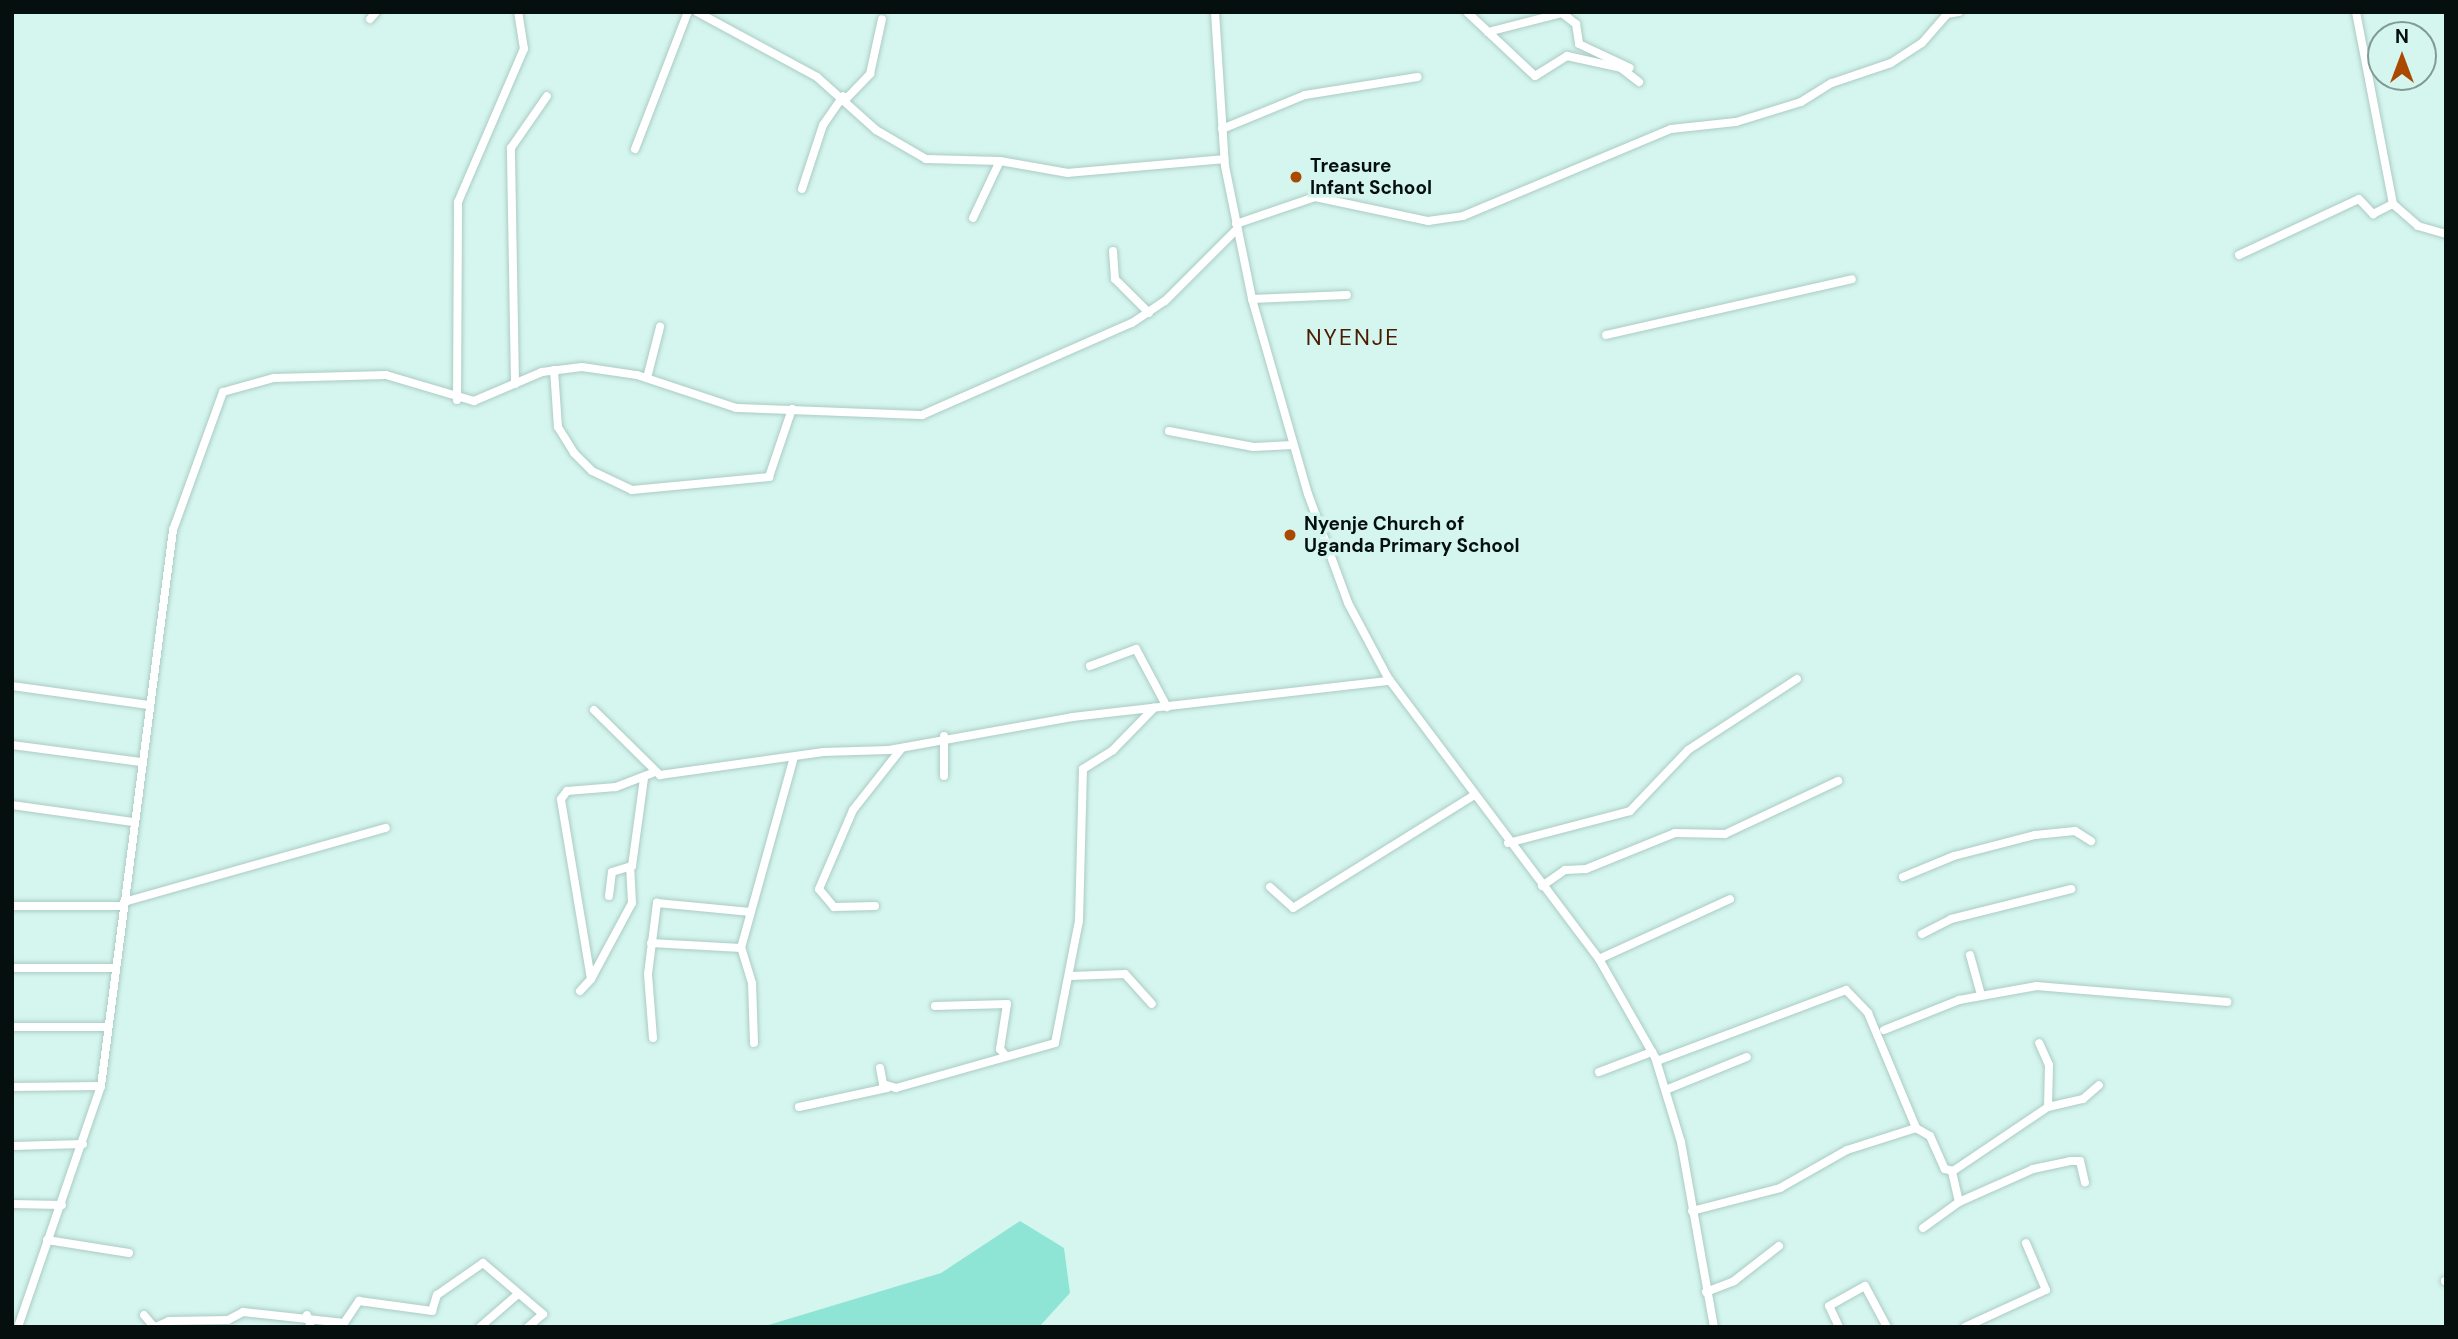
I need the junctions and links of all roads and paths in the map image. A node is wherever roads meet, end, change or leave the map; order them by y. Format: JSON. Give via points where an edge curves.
{"nodes":[{"id":1,"x":518,"y":12,"type":"edge"},
{"id":2,"x":688,"y":12,"type":"edge"},
{"id":3,"x":697,"y":12,"type":"edge"},
{"id":4,"x":1215,"y":12,"type":"edge"},
{"id":5,"x":1467,"y":12,"type":"edge"},
{"id":6,"x":1959,"y":12,"type":"edge"},
{"id":7,"x":2356,"y":12,"type":"edge"},
{"id":8,"x":882,"y":19,"type":"dead end"},
{"id":9,"x":1488,"y":32,"type":"junction"},
{"id":10,"x":1632,"y":74,"type":"junction"},
{"id":11,"x":1418,"y":77,"type":"dead end"},
{"id":12,"x":1639,"y":82,"type":"dead end"},
{"id":13,"x":547,"y":96,"type":"dead end"},
{"id":14,"x":844,"y":97,"type":"junction"},
{"id":15,"x":1222,"y":129,"type":"junction"},
{"id":16,"x":635,"y":149,"type":"dead end"},
{"id":17,"x":1224,"y":159,"type":"junction"},
{"id":18,"x":1000,"y":161,"type":"junction"},
{"id":19,"x":802,"y":189,"type":"dead end"},
{"id":20,"x":2393,"y":204,"type":"junction"},
{"id":21,"x":973,"y":218,"type":"dead end"},
{"id":22,"x":1237,"y":226,"type":"junction"},
{"id":23,"x":2446,"y":234,"type":"edge"},
{"id":24,"x":1113,"y":251,"type":"dead end"},
{"id":25,"x":2239,"y":255,"type":"dead end"},
{"id":26,"x":1852,"y":279,"type":"dead end"},
{"id":27,"x":1348,"y":295,"type":"dead end"},
{"id":28,"x":1252,"y":299,"type":"junction"},
{"id":29,"x":1149,"y":313,"type":"junction"},
{"id":30,"x":660,"y":327,"type":"dead end"},
{"id":31,"x":1606,"y":335,"type":"dead end"},
{"id":32,"x":554,"y":370,"type":"junction"},
{"id":33,"x":647,"y":378,"type":"junction"},
{"id":34,"x":515,"y":384,"type":"junction"},
{"id":35,"x":457,"y":400,"type":"junction"},
{"id":36,"x":792,"y":409,"type":"junction"},
{"id":37,"x":1170,"y":431,"type":"dead end"},
{"id":38,"x":1293,"y":445,"type":"junction"},
{"id":39,"x":1090,"y":666,"type":"dead end"},
{"id":40,"x":1797,"y":679,"type":"dead end"},
{"id":41,"x":1390,"y":681,"type":"junction"},
{"id":42,"x":12,"y":686,"type":"edge"},
{"id":43,"x":149,"y":705,"type":"junction"},
{"id":44,"x":1167,"y":707,"type":"junction"},
{"id":45,"x":1154,"y":708,"type":"junction"},
{"id":46,"x":594,"y":710,"type":"dead end"},
{"id":47,"x":944,"y":736,"type":"junction"},
{"id":48,"x":12,"y":746,"type":"edge"},
{"id":49,"x":903,"y":747,"type":"junction"},
{"id":50,"x":793,"y":760,"type":"junction"},
{"id":51,"x":141,"y":762,"type":"junction"},
{"id":52,"x":652,"y":773,"type":"junction"},
{"id":53,"x":944,"y":776,"type":"dead end"},
{"id":54,"x":644,"y":778,"type":"junction"},
{"id":55,"x":1838,"y":781,"type":"dead end"},
{"id":56,"x":1473,"y":796,"type":"junction"},
{"id":57,"x":12,"y":805,"type":"edge"},
{"id":58,"x":133,"y":822,"type":"junction"},
{"id":59,"x":386,"y":828,"type":"dead end"},
{"id":60,"x":2091,"y":841,"type":"dead end"},
{"id":61,"x":1508,"y":843,"type":"junction"},
{"id":62,"x":630,"y":869,"type":"junction"},
{"id":63,"x":1903,"y":877,"type":"dead end"},
{"id":64,"x":1542,"y":886,"type":"junction"},
{"id":65,"x":1270,"y":887,"type":"dead end"},
{"id":66,"x":2071,"y":889,"type":"dead end"},
{"id":67,"x":609,"y":896,"type":"dead end"},
{"id":68,"x":1730,"y":899,"type":"dead end"},
{"id":69,"x":123,"y":904,"type":"junction"},
{"id":70,"x":12,"y":906,"type":"edge"},
{"id":71,"x":875,"y":906,"type":"dead end"},
{"id":72,"x":751,"y":912,"type":"junction"},
{"id":73,"x":1922,"y":934,"type":"dead end"},
{"id":74,"x":651,"y":943,"type":"junction"},
{"id":75,"x":741,"y":948,"type":"junction"},
{"id":76,"x":1970,"y":955,"type":"dead end"},
{"id":77,"x":1599,"y":959,"type":"junction"},
{"id":78,"x":12,"y":968,"type":"edge"},
{"id":79,"x":116,"y":968,"type":"junction"},
{"id":80,"x":1070,"y":976,"type":"junction"},
{"id":81,"x":591,"y":979,"type":"junction"},
{"id":82,"x":580,"y":991,"type":"dead end"},
{"id":83,"x":1981,"y":995,"type":"junction"},
{"id":84,"x":2227,"y":1002,"type":"dead end"},
{"id":85,"x":1152,"y":1004,"type":"dead end"},
{"id":86,"x":935,"y":1006,"type":"dead end"},
{"id":87,"x":12,"y":1027,"type":"edge"},
{"id":88,"x":108,"y":1027,"type":"junction"},
{"id":89,"x":1884,"y":1030,"type":"dead end"},
{"id":90,"x":653,"y":1038,"type":"dead end"},
{"id":91,"x":754,"y":1043,"type":"dead end"},
{"id":92,"x":2039,"y":1043,"type":"dead end"},
{"id":93,"x":1652,"y":1052,"type":"junction"},
{"id":94,"x":1005,"y":1055,"type":"junction"},
{"id":95,"x":1747,"y":1058,"type":"dead end"},
{"id":96,"x":1657,"y":1061,"type":"junction"},
{"id":97,"x":880,"y":1068,"type":"dead end"},
{"id":98,"x":1599,"y":1072,"type":"dead end"},
{"id":99,"x":2099,"y":1085,"type":"dead end"},
{"id":100,"x":101,"y":1086,"type":"junction"},
{"id":101,"x":12,"y":1087,"type":"edge"},
{"id":102,"x":887,"y":1088,"type":"junction"},
{"id":103,"x":1668,"y":1089,"type":"junction"},
{"id":104,"x":799,"y":1107,"type":"dead end"},
{"id":105,"x":2048,"y":1107,"type":"junction"},
{"id":106,"x":1916,"y":1128,"type":"junction"},
{"id":107,"x":83,"y":1144,"type":"junction"},
{"id":108,"x":12,"y":1146,"type":"edge"},
{"id":109,"x":1952,"y":1171,"type":"junction"},
{"id":110,"x":2085,"y":1182,"type":"dead end"},
{"id":111,"x":1959,"y":1202,"type":"junction"},
{"id":112,"x":12,"y":1204,"type":"edge"},
{"id":113,"x":62,"y":1205,"type":"junction"},
{"id":114,"x":1692,"y":1211,"type":"junction"},
{"id":115,"x":1923,"y":1228,"type":"dead end"},
{"id":116,"x":47,"y":1240,"type":"junction"},
{"id":117,"x":2026,"y":1243,"type":"dead end"},
{"id":118,"x":1779,"y":1246,"type":"dead end"},
{"id":119,"x":129,"y":1253,"type":"dead end"},
{"id":120,"x":1706,"y":1292,"type":"junction"},
{"id":121,"x":518,"y":1294,"type":"junction"},
{"id":122,"x":144,"y":1315,"type":"dead end"},
{"id":123,"x":237,"y":1315,"type":"junction"},
{"id":124,"x":307,"y":1315,"type":"junction"},
{"id":125,"x":18,"y":1327,"type":"edge"},
{"id":126,"x":155,"y":1327,"type":"edge"},
{"id":127,"x":232,"y":1327,"type":"edge"},
{"id":128,"x":311,"y":1327,"type":"edge"},
{"id":129,"x":480,"y":1327,"type":"edge"},
{"id":130,"x":528,"y":1327,"type":"edge"},
{"id":131,"x":1714,"y":1327,"type":"edge"},
{"id":132,"x":1839,"y":1327,"type":"edge"},
{"id":133,"x":1887,"y":1327,"type":"edge"},
{"id":134,"x":1965,"y":1327,"type":"edge"}],
"edges":[{"from":1,"to":35,"type":"street","via":[[524,49],[458,202]]},
{"from":2,"to":16,"type":"street"},
{"from":3,"to":14,"type":"street","via":[[771,48]]},
{"from":4,"to":15,"type":"street"},
{"from":5,"to":9,"type":"street"},
{"from":6,"to":22,"type":"street","via":[[1947,14],[1922,43],[1891,63],[1832,83],[1801,102],[1736,122],[1671,129],[1463,216],[1428,221],[1315,197]]},
{"from":7,"to":20,"type":"street"},
{"from":8,"to":14,"type":"street","via":[[870,74]]},
{"from":9,"to":10,"type":"street","via":[[1535,76],[1567,56]]},
{"from":9,"to":10,"type":"street","via":[[1565,14],[1576,24],[1579,44]]},
{"from":10,"to":12,"type":"street"},
{"from":11,"to":15,"type":"street","via":[[1305,95]]},
{"from":13,"to":34,"type":"street","via":[[511,148]]},
{"from":14,"to":18,"type":"street","via":[[876,130],[918,156]]},
{"from":14,"to":19,"type":"street","via":[[823,125]]},
{"from":15,"to":17,"type":"street"},
{"from":17,"to":18,"type":"street","via":[[1068,173]]},
{"from":17,"to":22,"type":"street"},
{"from":18,"to":21,"type":"street"},
{"from":20,"to":23,"type":"street","via":[[2418,226]]},
{"from":20,"to":25,"type":"street","via":[[2373,214],[2359,199]]},
{"from":22,"to":28,"type":"street"},
{"from":22,"to":29,"type":"street"},
{"from":24,"to":29,"type":"street","via":[[1115,279]]},
{"from":26,"to":31,"type":"street"},
{"from":27,"to":28,"type":"street"},
{"from":28,"to":38,"type":"street"},
{"from":29,"to":36,"type":"street","via":[[928,414]]},
{"from":30,"to":33,"type":"street"},
{"from":32,"to":33,"type":"street","via":[[593,368]]},
{"from":32,"to":34,"type":"street"},
{"from":32,"to":36,"type":"street","via":[[558,427],[574,453],[592,471],[632,490],[769,477]]},
{"from":33,"to":36,"type":"street","via":[[736,408]]},
{"from":34,"to":35,"type":"street","via":[[474,401]]},
{"from":35,"to":43,"type":"street","via":[[386,375],[274,378],[223,392],[175,519]]},
{"from":37,"to":38,"type":"street","via":[[1254,447]]},
{"from":38,"to":41,"type":"street","via":[[1348,603]]},
{"from":39,"to":44,"type":"street","via":[[1136,649]]},
{"from":40,"to":61,"type":"street","via":[[1688,750],[1630,811]]},
{"from":41,"to":44,"type":"street"},
{"from":41,"to":56,"type":"street"},
{"from":42,"to":43,"type":"street"},
{"from":43,"to":51,"type":"street"},
{"from":44,"to":45,"type":"street"},
{"from":45,"to":47,"type":"street"},
{"from":45,"to":80,"type":"street","via":[[1113,750],[1083,769],[1082,870]]},
{"from":46,"to":52,"type":"street"},
{"from":47,"to":49,"type":"street"},
{"from":47,"to":53,"type":"street"},
{"from":48,"to":51,"type":"street"},
{"from":49,"to":50,"type":"street"},
{"from":49,"to":71,"type":"street","via":[[853,810],[819,889],[834,907]]},
{"from":50,"to":52,"type":"street"},
{"from":50,"to":72,"type":"street"},
{"from":51,"to":58,"type":"street"},
{"from":52,"to":54,"type":"street"},
{"from":54,"to":62,"type":"street"},
{"from":54,"to":81,"type":"street","via":[[567,791],[561,799]]},
{"from":55,"to":64,"type":"street","via":[[1725,834],[1675,833],[1586,869],[1565,870]]},
{"from":56,"to":61,"type":"street"},
{"from":56,"to":65,"type":"street","via":[[1293,908]]},
{"from":57,"to":58,"type":"street"},
{"from":58,"to":69,"type":"street"},
{"from":59,"to":69,"type":"street"},
{"from":60,"to":63,"type":"street","via":[[2075,831],[2035,835],[1954,856]]},
{"from":61,"to":64,"type":"street"},
{"from":62,"to":67,"type":"street","via":[[612,872]]},
{"from":62,"to":81,"type":"street","via":[[632,903]]},
{"from":64,"to":77,"type":"street"},
{"from":66,"to":73,"type":"street","via":[[1951,919]]},
{"from":68,"to":77,"type":"street"},
{"from":69,"to":70,"type":"street"},
{"from":69,"to":79,"type":"street"},
{"from":72,"to":74,"type":"street","via":[[662,900]]},
{"from":72,"to":75,"type":"street"},
{"from":74,"to":75,"type":"street"},
{"from":74,"to":90,"type":"street"},
{"from":75,"to":91,"type":"street","via":[[752,983]]},
{"from":76,"to":83,"type":"street"},
{"from":77,"to":93,"type":"street"},
{"from":78,"to":79,"type":"street"},
{"from":79,"to":88,"type":"street"},
{"from":80,"to":85,"type":"street","via":[[1125,974]]},
{"from":80,"to":94,"type":"street","via":[[1055,1043]]},
{"from":81,"to":82,"type":"street"},
{"from":83,"to":84,"type":"street","via":[[2037,986]]},
{"from":83,"to":89,"type":"street"},
{"from":86,"to":94,"type":"street","via":[[1002,1001],[1007,1010],[1000,1049]]},
{"from":87,"to":88,"type":"street"},
{"from":88,"to":100,"type":"street"},
{"from":92,"to":105,"type":"street","via":[[2050,1076]]},
{"from":93,"to":96,"type":"street"},
{"from":93,"to":98,"type":"street"},
{"from":94,"to":102,"type":"street"},
{"from":95,"to":103,"type":"street"},
{"from":96,"to":103,"type":"street"},
{"from":96,"to":106,"type":"street","via":[[1846,990],[1868,1013]]},
{"from":97,"to":102,"type":"street"},
{"from":99,"to":105,"type":"street","via":[[2083,1099]]},
{"from":100,"to":101,"type":"street"},
{"from":100,"to":107,"type":"street"},
{"from":102,"to":104,"type":"street"},
{"from":103,"to":114,"type":"street"},
{"from":105,"to":109,"type":"street"},
{"from":106,"to":109,"type":"street","via":[[1930,1136]]},
{"from":106,"to":114,"type":"street","via":[[1847,1150],[1780,1188]]},
{"from":107,"to":108,"type":"street"},
{"from":107,"to":113,"type":"street"},
{"from":109,"to":111,"type":"street"},
{"from":110,"to":111,"type":"street","via":[[2080,1161],[2070,1161],[2033,1169]]},
{"from":111,"to":115,"type":"street"},
{"from":112,"to":113,"type":"street"},
{"from":113,"to":116,"type":"street"},
{"from":114,"to":120,"type":"street"},
{"from":116,"to":119,"type":"street"},
{"from":116,"to":125,"type":"street"},
{"from":117,"to":134,"type":"street","via":[[2046,1290]]},
{"from":118,"to":120,"type":"street","via":[[1734,1281]]},
{"from":120,"to":131,"type":"street"},
{"from":121,"to":124,"type":"street","via":[[477,1264],[437,1295],[432,1311],[359,1301],[344,1323]]},
{"from":121,"to":129,"type":"street"},
{"from":121,"to":130,"type":"street","via":[[543,1314]]},
{"from":122,"to":126,"type":"street"},
{"from":123,"to":124,"type":"street"},
{"from":123,"to":126,"type":"street"},
{"from":123,"to":127,"type":"street"},
{"from":124,"to":128,"type":"street"},
{"from":132,"to":133,"type":"street","via":[[1829,1306],[1865,1286]]}]}
